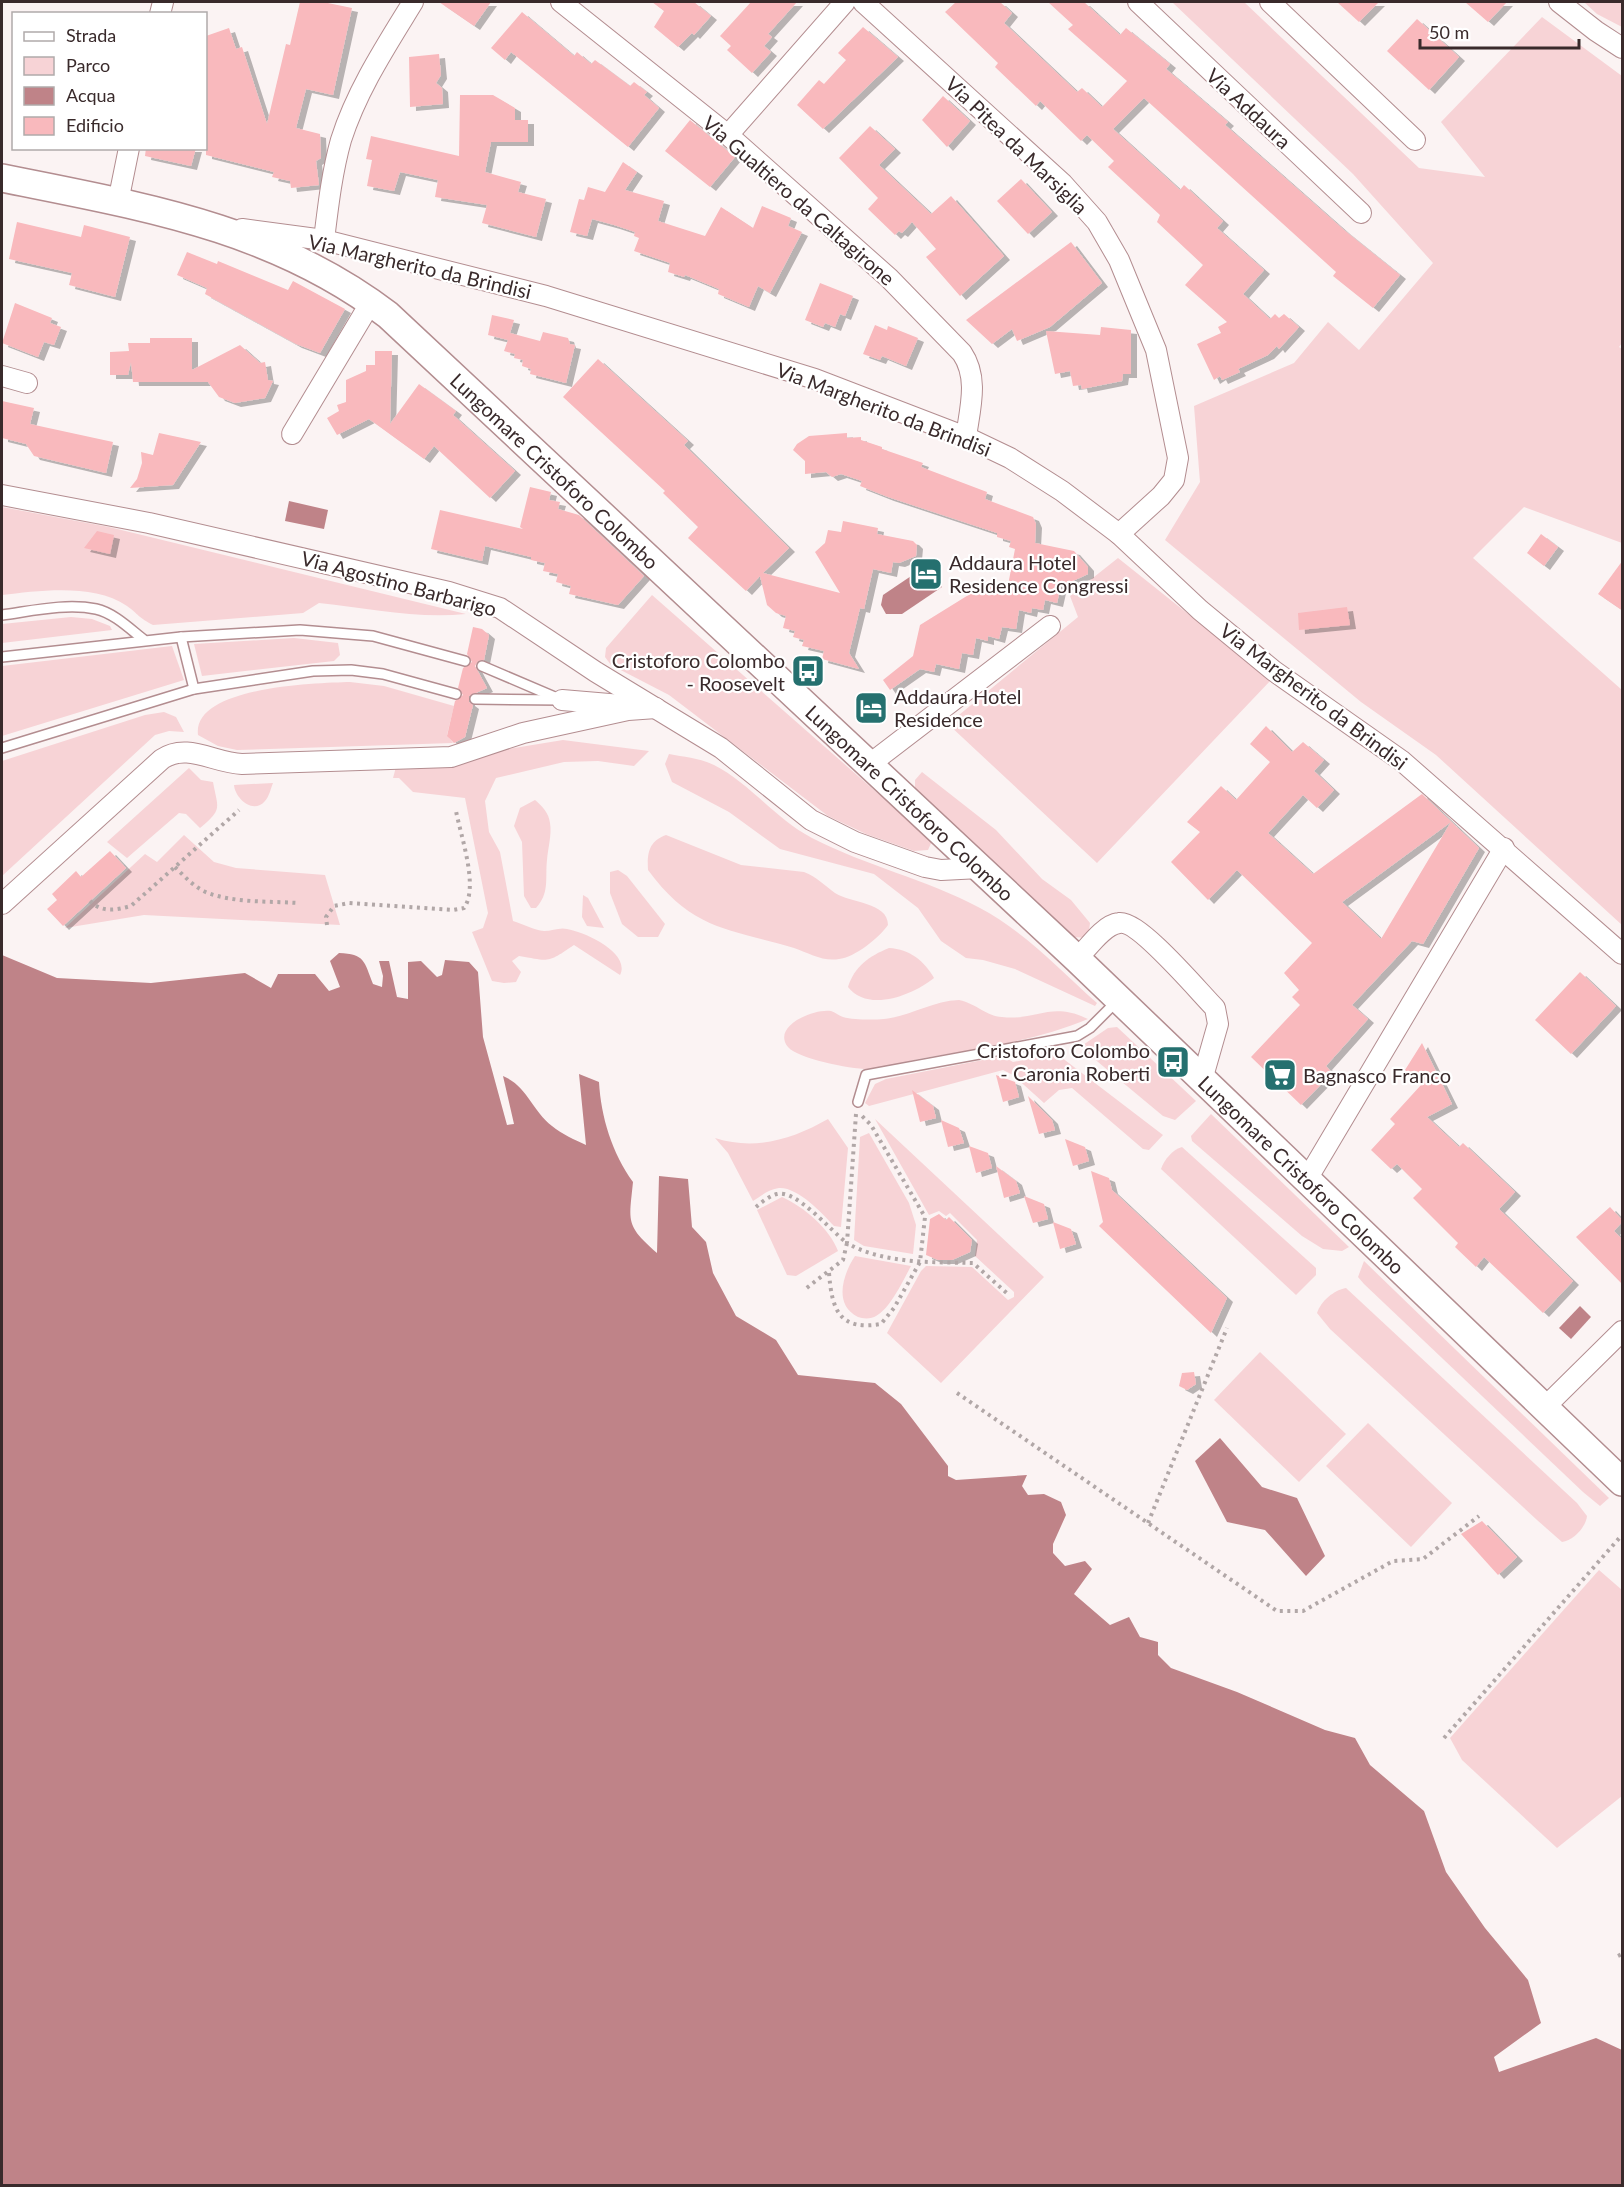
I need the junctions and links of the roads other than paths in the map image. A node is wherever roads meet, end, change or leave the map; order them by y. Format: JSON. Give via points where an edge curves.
{"nodes":[{"id":1,"x":413,"y":2,"type":"edge"},
{"id":2,"x":561,"y":2,"type":"edge"},
{"id":3,"x":845,"y":2,"type":"edge"},
{"id":4,"x":863,"y":2,"type":"edge"},
{"id":5,"x":1138,"y":2,"type":"edge"},
{"id":6,"x":1270,"y":2,"type":"edge"},
{"id":7,"x":1559,"y":2,"type":"edge"},
{"id":8,"x":1623,"y":48,"type":"edge"},
{"id":9,"x":728,"y":135,"type":"junction"},
{"id":10,"x":1415,"y":140,"type":"dead end"},
{"id":11,"x":129,"y":150,"type":"edge"},
{"id":12,"x":2,"y":178,"type":"edge"},
{"id":13,"x":118,"y":201,"type":"junction"},
{"id":14,"x":1361,"y":213,"type":"dead end"},
{"id":15,"x":216,"y":226,"type":"junction"},
{"id":16,"x":324,"y":240,"type":"junction"},
{"id":17,"x":371,"y":302,"type":"junction"},
{"id":18,"x":2,"y":376,"type":"edge"},
{"id":19,"x":27,"y":382,"type":"dead end"},
{"id":20,"x":292,"y":434,"type":"dead end"},
{"id":21,"x":966,"y":437,"type":"junction"},
{"id":22,"x":2,"y":495,"type":"edge"},
{"id":23,"x":1119,"y":534,"type":"junction"},
{"id":24,"x":2,"y":615,"type":"edge"},
{"id":25,"x":1050,"y":626,"type":"dead end"},
{"id":26,"x":181,"y":637,"type":"junction"},
{"id":27,"x":144,"y":640,"type":"junction"},
{"id":28,"x":2,"y":657,"type":"edge"},
{"id":29,"x":465,"y":661,"type":"dead end"},
{"id":30,"x":482,"y":666,"type":"dead end"},
{"id":31,"x":194,"y":689,"type":"junction"},
{"id":32,"x":456,"y":694,"type":"dead end"},
{"id":33,"x":475,"y":699,"type":"dead end"},
{"id":34,"x":562,"y":700,"type":"junction"},
{"id":35,"x":656,"y":708,"type":"junction"},
{"id":36,"x":2,"y":748,"type":"edge"},
{"id":37,"x":870,"y":764,"type":"junction"},
{"id":38,"x":1504,"y":848,"type":"junction"},
{"id":39,"x":980,"y":868,"type":"junction"},
{"id":40,"x":2,"y":904,"type":"edge"},
{"id":41,"x":1623,"y":954,"type":"edge"},
{"id":42,"x":1077,"y":959,"type":"junction"},
{"id":43,"x":1118,"y":1000,"type":"junction"},
{"id":44,"x":1202,"y":1080,"type":"junction"},
{"id":45,"x":858,"y":1102,"type":"road end"},
{"id":46,"x":1306,"y":1181,"type":"junction"},
{"id":47,"x":1623,"y":1331,"type":"edge"},
{"id":48,"x":1544,"y":1408,"type":"junction"},
{"id":49,"x":1623,"y":1482,"type":"edge"}],
"edges":[{"from":1,"to":16,"type":"street","via":[[370,74],[341,141]]},
{"from":2,"to":9,"type":"street","name":"Via Gualtiero da Caltagirone"},
{"from":3,"to":9,"type":"street"},
{"from":4,"to":23,"type":"street","name":"Via Pitea da Marsiglia","via":[[1063,184],[1096,222],[1137,297],[1156,350],[1178,458],[1173,480],[1161,496]]},
{"from":5,"to":14,"type":"street","name":"Via Addaura"},
{"from":6,"to":10,"type":"street"},
{"from":7,"to":8,"type":"street"},
{"from":9,"to":21,"type":"street","name":"Via Gualtiero da Caltagirone","via":[[889,278],[962,353],[971,366],[973,381]]},
{"from":11,"to":13,"type":"street"},
{"from":12,"to":13,"type":"main road","name":"Lungomare Cristoforo Colombo"},
{"from":13,"to":15,"type":"main road","name":"Lungomare Cristoforo Colombo"},
{"from":15,"to":16,"type":"street","name":"Via Margherito da Brindisi"},
{"from":15,"to":17,"type":"main road","name":"Lungomare Cristoforo Colombo","via":[[267,244]]},
{"from":16,"to":21,"type":"street","name":"Via Margherito da Brindisi","via":[[546,296],[694,341],[815,379]]},
{"from":17,"to":20,"type":"street"},
{"from":17,"to":37,"type":"main road","name":"Lungomare Cristoforo Colombo"},
{"from":18,"to":19,"type":"street"},
{"from":21,"to":23,"type":"street","name":"Via Margherito da Brindisi","via":[[1010,458]]},
{"from":22,"to":35,"type":"street","name":"Via Agostino Barbarigo","via":[[149,523],[482,601],[522,621]]},
{"from":23,"to":38,"type":"street","name":"Via Margherito da Brindisi","via":[[1247,649],[1402,761]]},
{"from":24,"to":27,"type":"lane","via":[[73,607],[98,609],[123,622]]},
{"from":25,"to":37,"type":"street"},
{"from":26,"to":27,"type":"lane"},
{"from":26,"to":29,"type":"lane","via":[[300,630],[373,636]]},
{"from":26,"to":31,"type":"lane"},
{"from":27,"to":28,"type":"lane"},
{"from":30,"to":34,"type":"lane"},
{"from":31,"to":32,"type":"lane","via":[[313,671],[351,670],[383,674]]},
{"from":31,"to":36,"type":"lane"},
{"from":33,"to":34,"type":"lane"},
{"from":34,"to":35,"type":"street"},
{"from":35,"to":39,"type":"street","name":"Via Agostino Barbarigo","via":[[721,748],[788,804],[831,831],[925,867]]},
{"from":35,"to":40,"type":"street","via":[[628,710],[523,733],[451,757],[242,764],[216,761],[193,752],[173,753]]},
{"from":37,"to":39,"type":"main road","name":"Lungomare Cristoforo Colombo"},
{"from":38,"to":41,"type":"street","name":"Via Margherito da Brindisi"},
{"from":38,"to":46,"type":"street"},
{"from":39,"to":42,"type":"main road","name":"Lungomare Cristoforo Colombo"},
{"from":42,"to":43,"type":"main road","name":"Lungomare Cristoforo Colombo"},
{"from":42,"to":44,"type":"street","via":[[1116,923],[1127,923],[1145,937],[1215,1008],[1218,1024]]},
{"from":43,"to":44,"type":"main road","name":"Lungomare Cristoforo Colombo"},
{"from":43,"to":45,"type":"lane","via":[[1077,1036],[866,1075]]},
{"from":44,"to":46,"type":"main road","name":"Lungomare Cristoforo Colombo"},
{"from":46,"to":48,"type":"main road","name":"Lungomare Cristoforo Colombo"},
{"from":47,"to":48,"type":"street"},
{"from":48,"to":49,"type":"main road","name":"Lungomare Cristoforo Colombo"}]}
